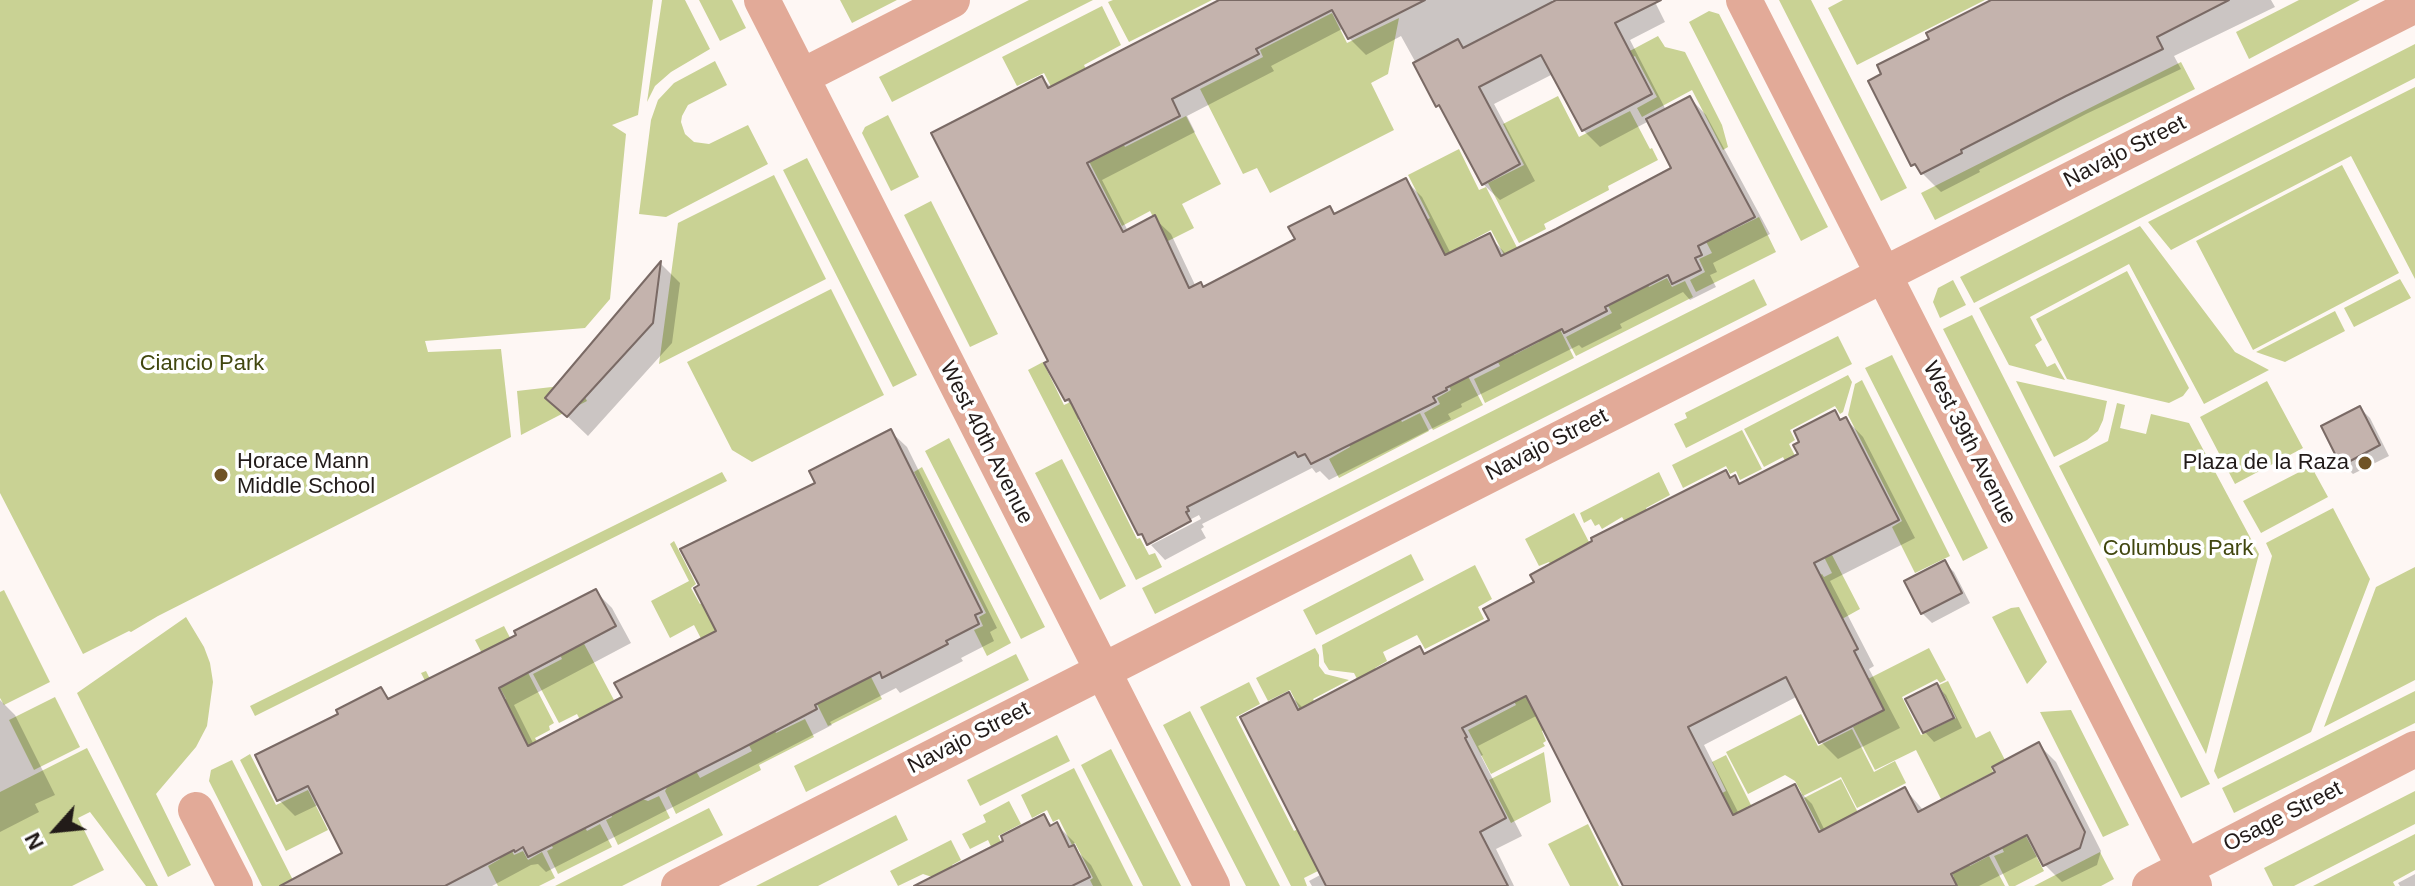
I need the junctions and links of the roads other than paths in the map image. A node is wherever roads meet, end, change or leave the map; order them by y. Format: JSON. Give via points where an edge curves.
{"nodes":[{"id":1,"x":762,"y":0,"type":"edge"},
{"id":2,"x":952,"y":0,"type":"edge"},
{"id":3,"x":1744,"y":0,"type":"edge"},
{"id":4,"x":2415,"y":5,"type":"edge"},
{"id":5,"x":801,"y":77,"type":"junction"},
{"id":6,"x":1884,"y":275,"type":"junction"},
{"id":7,"x":1101,"y":671,"type":"junction"},
{"id":8,"x":2415,"y":749,"type":"edge"},
{"id":9,"x":196,"y":810,"type":"dead end"},
{"id":10,"x":2190,"y":877,"type":"edge"},
{"id":11,"x":235,"y":886,"type":"edge"},
{"id":12,"x":679,"y":886,"type":"edge"},
{"id":13,"x":1212,"y":886,"type":"edge"},
{"id":14,"x":2150,"y":886,"type":"edge"}],
"edges":[{"from":1,"to":5,"type":"street","name":"West 40th Avenue"},
{"from":2,"to":5,"type":"street"},
{"from":3,"to":6,"type":"street","name":"West 39th Avenue"},
{"from":4,"to":6,"type":"street","name":"Navajo Street"},
{"from":5,"to":7,"type":"street","name":"West 40th Avenue"},
{"from":6,"to":7,"type":"street","name":"Navajo Street"},
{"from":6,"to":10,"type":"street","name":"West 39th Avenue"},
{"from":7,"to":12,"type":"street","name":"Navajo Street"},
{"from":7,"to":13,"type":"street","name":"West 40th Avenue"},
{"from":8,"to":10,"type":"street","name":"Osage Street"},
{"from":9,"to":11,"type":"street"},
{"from":10,"to":14,"type":"street","name":"Osage Street"}]}
